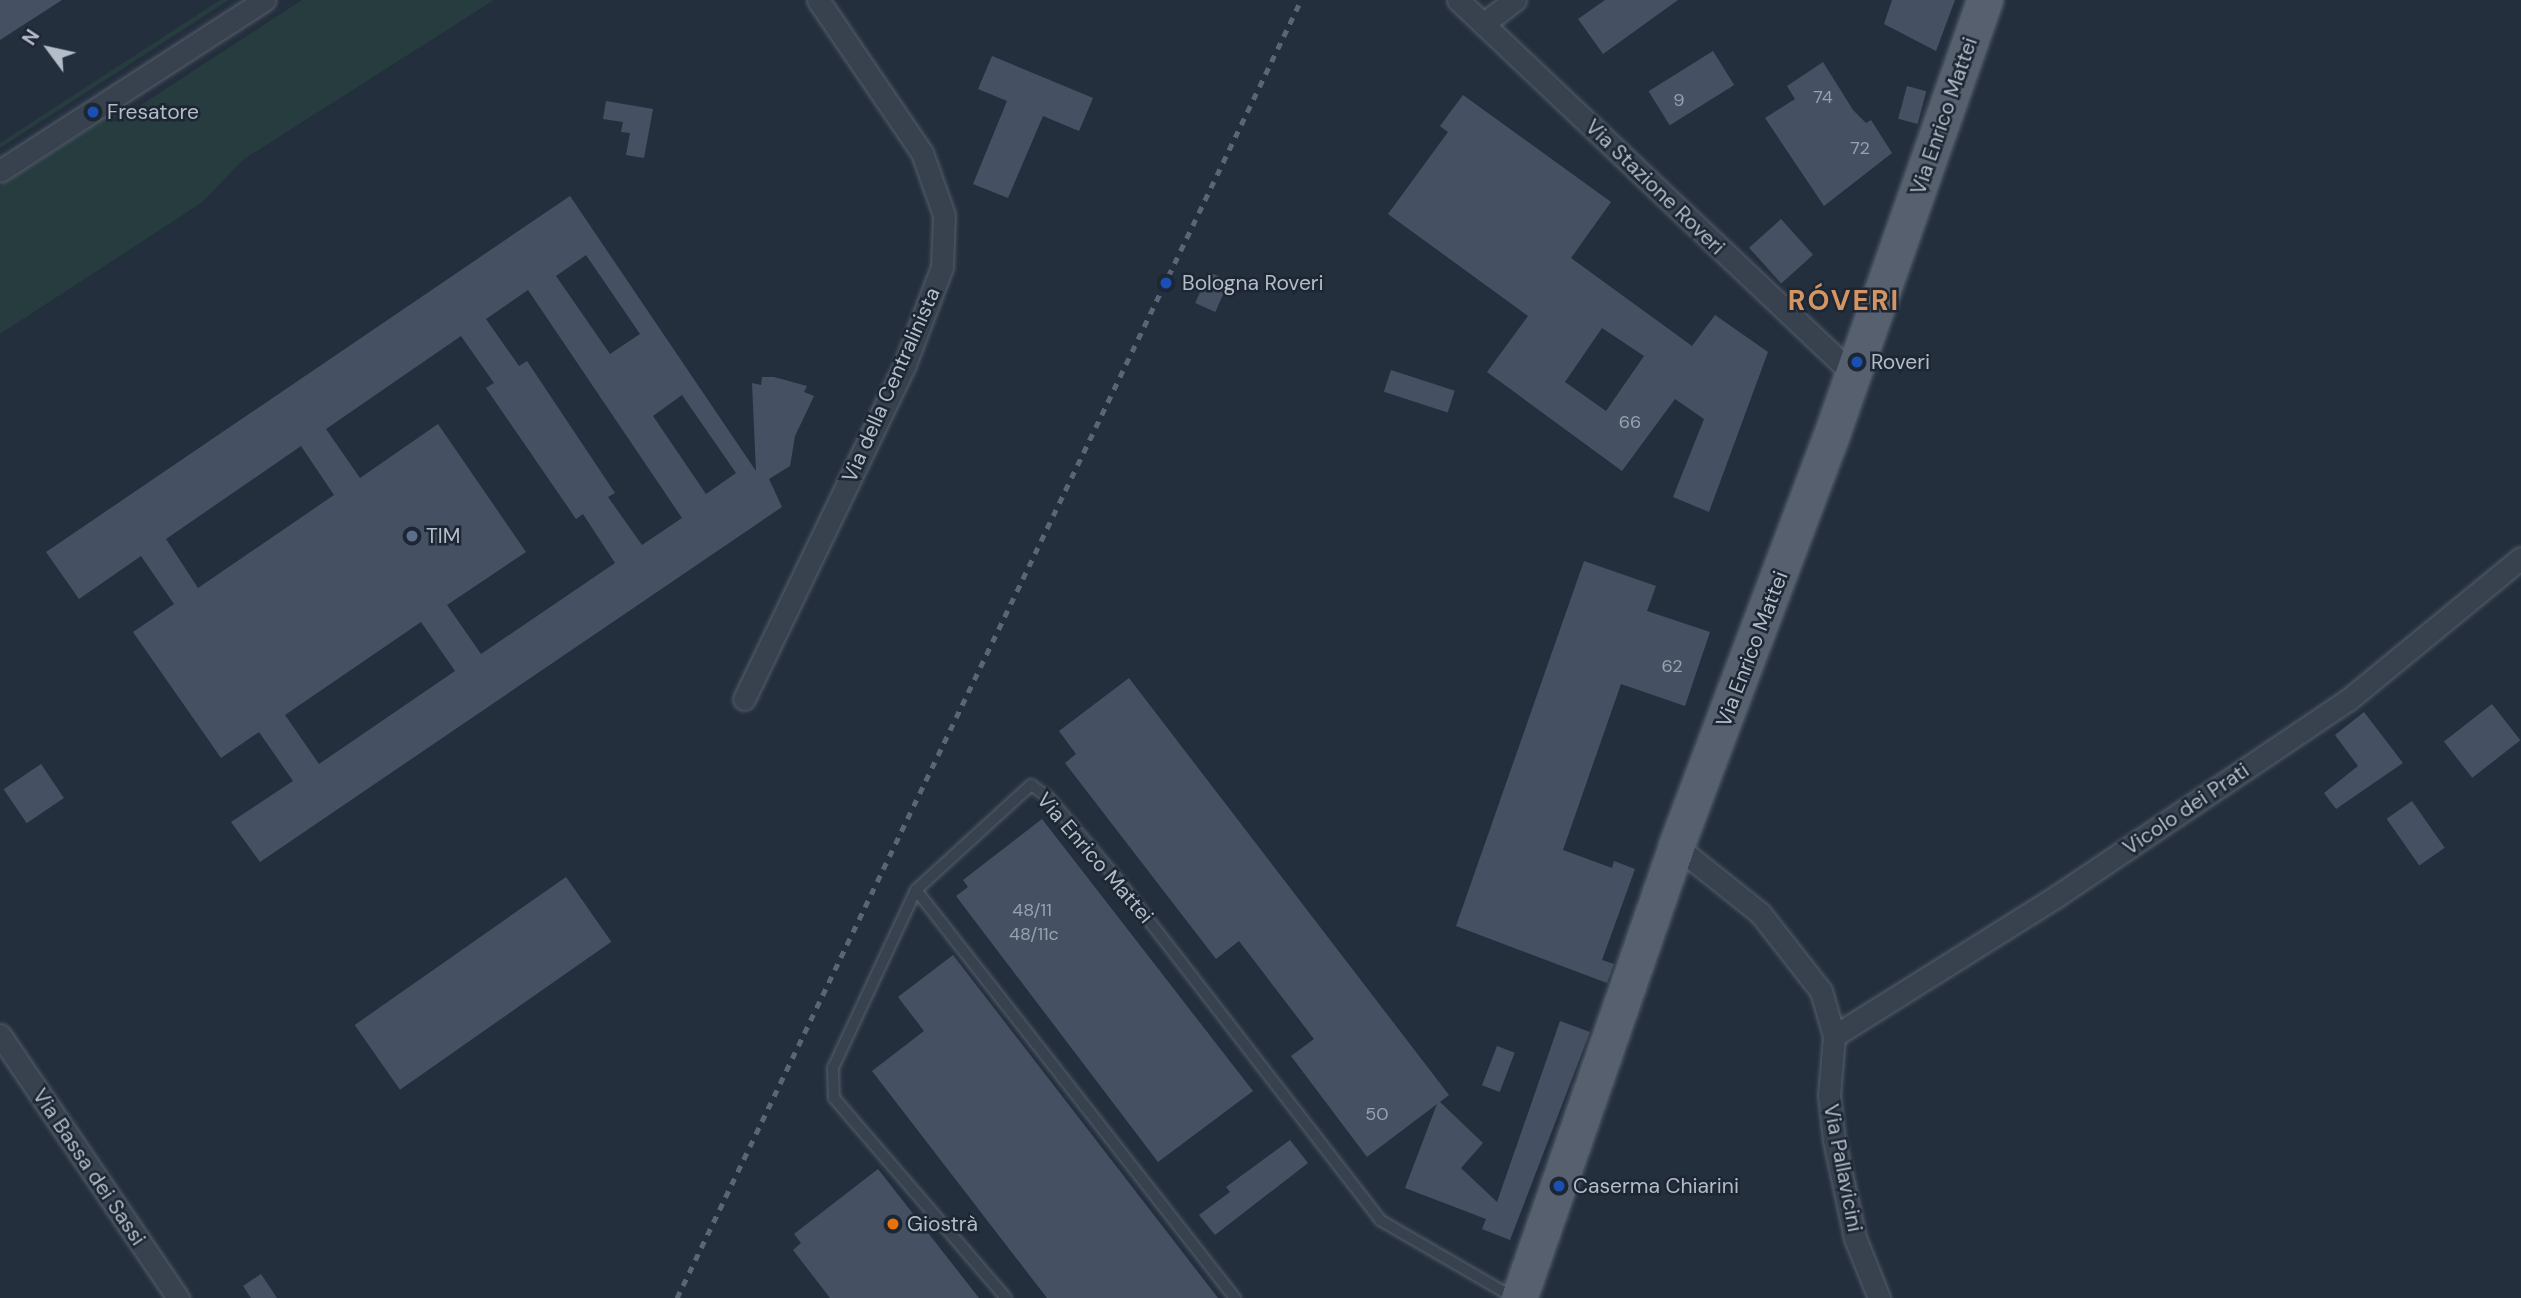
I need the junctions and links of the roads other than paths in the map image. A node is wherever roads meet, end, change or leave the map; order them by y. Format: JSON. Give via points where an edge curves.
{"nodes":[{"id":1,"x":264,"y":0,"type":"edge"},
{"id":2,"x":818,"y":0,"type":"edge"},
{"id":3,"x":1458,"y":0,"type":"edge"},
{"id":4,"x":1515,"y":0,"type":"edge"},
{"id":5,"x":1985,"y":0,"type":"edge"},
{"id":6,"x":1483,"y":23,"type":"junction"},
{"id":7,"x":0,"y":171,"type":"edge"},
{"id":8,"x":1853,"y":374,"type":"junction"},
{"id":9,"x":2521,"y":558,"type":"edge"},
{"id":10,"x":744,"y":699,"type":"dead end"},
{"id":11,"x":1676,"y":846,"type":"junction"},
{"id":12,"x":916,"y":890,"type":"junction"},
{"id":13,"x":0,"y":1035,"type":"edge"},
{"id":14,"x":1834,"y":1036,"type":"junction"},
{"id":15,"x":178,"y":1298,"type":"edge"},
{"id":16,"x":1006,"y":1298,"type":"edge"},
{"id":17,"x":1234,"y":1298,"type":"edge"},
{"id":18,"x":1517,"y":1298,"type":"edge"},
{"id":19,"x":1879,"y":1298,"type":"edge"}],
"edges":[{"from":1,"to":7,"type":"street"},
{"from":2,"to":10,"type":"street","name":"Via della Centralinista","via":[[922,153],[944,215],[942,267],[905,364]]},
{"from":3,"to":6,"type":"street","name":"Via Stazione Roveri"},
{"from":4,"to":6,"type":"street"},
{"from":5,"to":8,"type":"main road","name":"Via Enrico Mattei"},
{"from":6,"to":8,"type":"street","name":"Via Stazione Roveri"},
{"from":8,"to":11,"type":"main road","name":"Via Enrico Mattei"},
{"from":9,"to":14,"type":"street","name":"Vicolo dei Prati","via":[[2348,700],[2057,896]]},
{"from":11,"to":14,"type":"street","name":"Via Pallavicini","via":[[1760,913],[1795,952],[1821,991]]},
{"from":11,"to":18,"type":"main road","name":"Via Enrico Mattei"},
{"from":12,"to":16,"type":"lane","name":"Via Enrico Mattei","via":[[833,1068],[835,1098]]},
{"from":12,"to":17,"type":"lane"},
{"from":12,"to":18,"type":"lane","name":"Via Enrico Mattei","via":[[1031,785],[1048,797],[1114,874],[1380,1220]]},
{"from":13,"to":15,"type":"street","name":"Via Bassa dei Sassi"},
{"from":14,"to":19,"type":"street","name":"Via Pallavicini","via":[[1829,1095],[1834,1140],[1855,1238]]}]}
